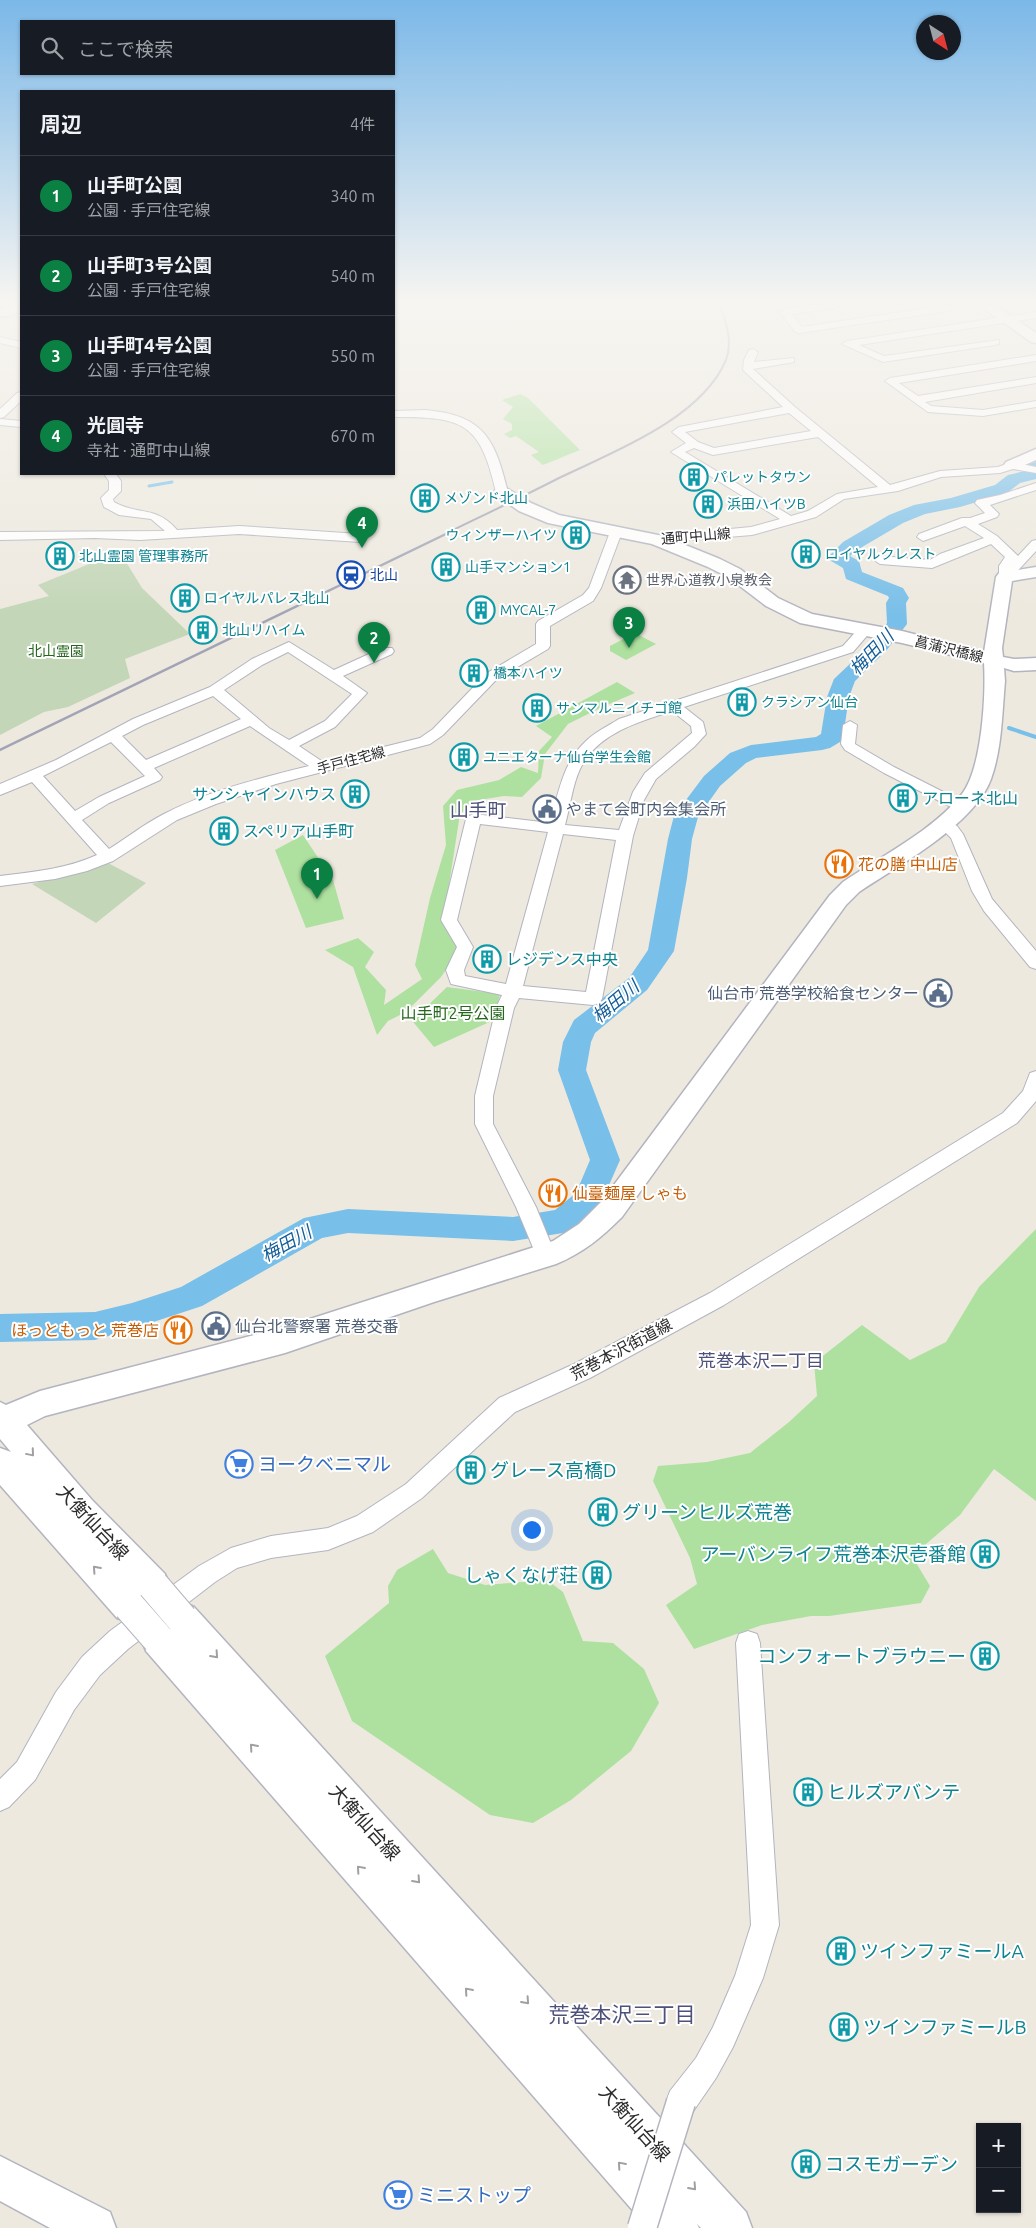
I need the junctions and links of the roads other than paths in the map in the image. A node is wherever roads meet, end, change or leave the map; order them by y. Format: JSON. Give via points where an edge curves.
{"nodes":[{"id":1,"x":791,"y":409,"type":"joint"},
{"id":2,"x":928,"y":409,"type":"edge"},
{"id":3,"x":1007,"y":409,"type":"edge"},
{"id":4,"x":395,"y":414,"type":"edge"},
{"id":5,"x":0,"y":422,"type":"edge"},
{"id":6,"x":20,"y":424,"type":"edge"},
{"id":7,"x":820,"y":433,"type":"junction"},
{"id":8,"x":694,"y":444,"type":"junction"},
{"id":9,"x":1036,"y":454,"type":"edge"},
{"id":10,"x":1025,"y":468,"type":"edge"},
{"id":11,"x":111,"y":475,"type":"edge"},
{"id":12,"x":1036,"y":486,"type":"edge"},
{"id":13,"x":888,"y":489,"type":"junction"},
{"id":14,"x":502,"y":492,"type":"joint"},
{"id":15,"x":791,"y":521,"type":"junction"},
{"id":16,"x":969,"y":522,"type":"junction"},
{"id":17,"x":616,"y":532,"type":"junction"},
{"id":18,"x":174,"y":534,"type":"junction"},
{"id":19,"x":0,"y":536,"type":"edge"},
{"id":20,"x":360,"y":538,"type":"dead end"},
{"id":21,"x":993,"y":539,"type":"junction"},
{"id":22,"x":657,"y":540,"type":"junction"},
{"id":23,"x":930,"y":544,"type":"junction"},
{"id":24,"x":1036,"y":544,"type":"edge"},
{"id":25,"x":880,"y":560,"type":"dead end"},
{"id":26,"x":1036,"y":572,"type":"edge"},
{"id":27,"x":1005,"y":577,"type":"junction"},
{"id":28,"x":872,"y":631,"type":"junction"},
{"id":29,"x":387,"y":650,"type":"dead end"},
{"id":30,"x":995,"y":661,"type":"junction"},
{"id":31,"x":1036,"y":664,"type":"edge"},
{"id":32,"x":332,"y":675,"type":"junction"},
{"id":33,"x":215,"y":690,"type":"junction"},
{"id":34,"x":674,"y":706,"type":"junction"},
{"id":35,"x":252,"y":720,"type":"junction"},
{"id":36,"x":850,"y":725,"type":"dead end"},
{"id":37,"x":112,"y":735,"type":"junction"},
{"id":38,"x":289,"y":746,"type":"junction"},
{"id":39,"x":145,"y":766,"type":"junction"},
{"id":40,"x":322,"y":768,"type":"junction"},
{"id":41,"x":34,"y":775,"type":"junction"},
{"id":42,"x":0,"y":790,"type":"edge"},
{"id":43,"x":954,"y":816,"type":"junction"},
{"id":44,"x":73,"y":819,"type":"junction"},
{"id":45,"x":556,"y":829,"type":"junction"},
{"id":46,"x":625,"y":836,"type":"junction"},
{"id":47,"x":107,"y":857,"type":"junction"},
{"id":48,"x":0,"y":880,"type":"edge"},
{"id":49,"x":1036,"y":963,"type":"edge"},
{"id":50,"x":514,"y":991,"type":"junction"},
{"id":51,"x":1036,"y":1078,"type":"edge"},
{"id":52,"x":542,"y":1246,"type":"junction"},
{"id":53,"x":1,"y":1419,"type":"edge"},
{"id":54,"x":0,"y":1462,"type":"edge"},
{"id":55,"x":141,"y":1595,"type":"junction"},
{"id":56,"x":176,"y":1615,"type":"junction"},
{"id":57,"x":748,"y":1643,"type":"dead end"},
{"id":58,"x":0,"y":1798,"type":"edge"},
{"id":59,"x":0,"y":2178,"type":"edge"},
{"id":60,"x":94,"y":2228,"type":"edge"},
{"id":61,"x":642,"y":2228,"type":"edge"},
{"id":62,"x":677,"y":2228,"type":"edge"},
{"id":63,"x":730,"y":2228,"type":"edge"}],
"edges":[{"from":1,"to":7,"type":"street"},
{"from":1,"to":8,"type":"street","via":[[678,432]]},
{"from":2,"to":3,"type":"street","via":[[983,413]]},
{"from":4,"to":14,"type":"street","name":"通町中山線","via":[[468,422],[478,430],[493,457]]},
{"from":5,"to":6,"type":"street"},
{"from":7,"to":8,"type":"street","via":[[742,452],[713,452]]},
{"from":7,"to":13,"type":"street"},
{"from":8,"to":15,"type":"street","via":[[677,452]]},
{"from":9,"to":10,"type":"street"},
{"from":10,"to":13,"type":"street","name":"通町中山線","via":[[940,474]]},
{"from":11,"to":18,"type":"street","via":[[115,490],[107,498],[108,504],[123,512],[154,516]]},
{"from":12,"to":16,"type":"street","via":[[981,503],[992,514]]},
{"from":13,"to":15,"type":"street","name":"通町中山線","via":[[841,496],[812,514]]},
{"from":14,"to":17,"type":"street","name":"通町中山線","via":[[525,507],[554,519]]},
{"from":15,"to":22,"type":"street","name":"通町中山線","via":[[736,533]]},
{"from":16,"to":21,"type":"street"},
{"from":16,"to":23,"type":"street"},
{"from":17,"to":22,"type":"street","name":"通町中山線"},
{"from":17,"to":40,"type":"street","name":"手戸住宅線","via":[[595,588],[588,598],[543,624],[543,646],[492,676],[438,732],[424,741]]},
{"from":18,"to":19,"type":"street"},
{"from":18,"to":20,"type":"street","via":[[239,530]]},
{"from":21,"to":23,"type":"street"},
{"from":21,"to":27,"type":"street","via":[[1012,556],[1006,566]]},
{"from":22,"to":28,"type":"street","via":[[734,573],[786,610],[822,623]]},
{"from":23,"to":25,"type":"street","via":[[932,564]]},
{"from":24,"to":27,"type":"street"},
{"from":26,"to":27,"type":"street"},
{"from":27,"to":30,"type":"street","via":[[996,622]]},
{"from":28,"to":30,"type":"street","name":"菖蒲沢橋線"},
{"from":28,"to":34,"type":"street","via":[[848,649]]},
{"from":29,"to":32,"type":"street"},
{"from":30,"to":31,"type":"street","name":"菖蒲沢橋線","via":[[1014,665]]},
{"from":30,"to":43,"type":"street","via":[[987,758],[972,796]]},
{"from":32,"to":33,"type":"street","via":[[289,646],[256,662]]},
{"from":32,"to":38,"type":"street","via":[[360,693],[330,724]]},
{"from":33,"to":35,"type":"street"},
{"from":33,"to":37,"type":"street"},
{"from":34,"to":45,"type":"street","via":[[624,722],[592,743],[572,771]]},
{"from":34,"to":46,"type":"street","via":[[698,725],[699,734],[691,744],[656,770],[641,791]]},
{"from":35,"to":38,"type":"street"},
{"from":35,"to":39,"type":"street"},
{"from":36,"to":43,"type":"street","via":[[850,747]]},
{"from":37,"to":39,"type":"street"},
{"from":37,"to":41,"type":"street"},
{"from":38,"to":40,"type":"street"},
{"from":39,"to":44,"type":"street","via":[[155,777],[104,800]]},
{"from":40,"to":47,"type":"street","name":"手戸住宅線","via":[[182,811]]},
{"from":41,"to":42,"type":"street"},
{"from":41,"to":44,"type":"street"},
{"from":43,"to":49,"type":"street","via":[[951,827],[984,899]]},
{"from":43,"to":52,"type":"street","via":[[858,882],[838,900],[612,1209],[589,1232],[563,1249]]},
{"from":44,"to":47,"type":"street"},
{"from":45,"to":46,"type":"street"},
{"from":45,"to":50,"type":"street"},
{"from":45,"to":50,"type":"street","via":[[474,819],[449,920],[465,947],[455,970],[457,980]]},
{"from":46,"to":50,"type":"street","via":[[593,998]]},
{"from":47,"to":48,"type":"street","name":"手戸住宅線","via":[[71,870]]},
{"from":50,"to":52,"type":"street","via":[[504,1008],[484,1096],[484,1124]]},
{"from":51,"to":56,"type":"street","name":"荒巻本沢街道線","via":[[1031,1094],[1010,1118],[827,1232],[717,1299],[582,1371],[507,1406],[414,1491],[365,1524],[328,1539],[272,1547],[232,1559]]},
{"from":52,"to":53,"type":"street","via":[[434,1290],[285,1340],[40,1404]]},
{"from":53,"to":55,"type":"street","name":"大衡仙台線","one_way":true,"via":[[81,1510]]},
{"from":55,"to":54,"type":"street","name":"大衡仙台線","one_way":true,"via":[[52,1522]]},
{"from":55,"to":56,"type":"street","name":"大衡仙台線","bridge":true},
{"from":56,"to":58,"type":"street","name":"荒巻本沢街道線","via":[[119,1640],[91,1666],[65,1701],[26,1771]]},
{"from":62,"to":56,"type":"street","name":"大衡仙台線","one_way":true},
{"from":56,"to":63,"type":"street","name":"大衡仙台線","one_way":true},
{"from":57,"to":61,"type":"street","bridge":true,"via":[[765,1924],[749,1978],[723,2037],[706,2068],[681,2102]]},
{"from":59,"to":60,"type":"street"}]}
